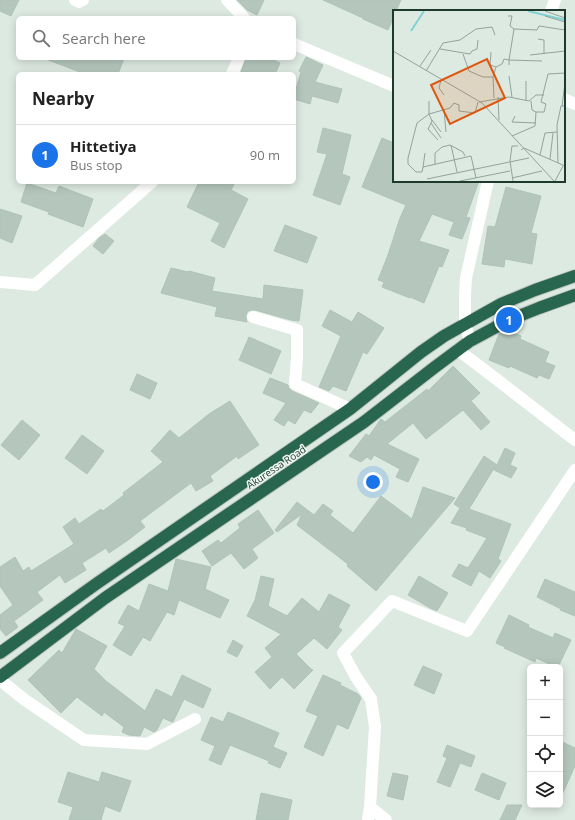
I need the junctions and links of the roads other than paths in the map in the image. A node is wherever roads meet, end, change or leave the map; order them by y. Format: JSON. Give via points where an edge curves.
{"nodes":[{"id":1,"x":75,"y":0,"type":"edge"},
{"id":2,"x":83,"y":0,"type":"edge"},
{"id":3,"x":227,"y":0,"type":"edge"},
{"id":4,"x":555,"y":0,"type":"edge"},
{"id":5,"x":551,"y":10,"type":"edge"},
{"id":6,"x":242,"y":16,"type":"edge"},
{"id":7,"x":296,"y":45,"type":"edge"},
{"id":8,"x":237,"y":60,"type":"edge"},
{"id":9,"x":233,"y":72,"type":"edge"},
{"id":10,"x":393,"y":86,"type":"edge"},
{"id":11,"x":565,"y":99,"type":"edge"},
{"id":12,"x":575,"y":104,"type":"edge"},
{"id":13,"x":488,"y":182,"type":"edge"},
{"id":14,"x":150,"y":184,"type":"edge"},
{"id":15,"x":575,"y":276,"type":"edge"},
{"id":16,"x":0,"y":282,"type":"edge"},
{"id":17,"x":575,"y":296,"type":"edge"},
{"id":18,"x":252,"y":317,"type":"dead end"},
{"id":19,"x":465,"y":324,"type":"junction"},
{"id":20,"x":470,"y":341,"type":"junction"},
{"id":21,"x":458,"y":350,"type":"junction"},
{"id":22,"x":350,"y":410,"type":"junction"},
{"id":23,"x":575,"y":440,"type":"edge"},
{"id":24,"x":575,"y":470,"type":"edge"},
{"id":25,"x":0,"y":653,"type":"edge"},
{"id":26,"x":0,"y":677,"type":"edge"},
{"id":27,"x":0,"y":680,"type":"edge"},
{"id":28,"x":195,"y":719,"type":"dead end"},
{"id":29,"x":370,"y":807,"type":"junction"},
{"id":30,"x":368,"y":820,"type":"edge"},
{"id":31,"x":386,"y":820,"type":"edge"}],
"edges":[{"from":1,"to":2,"type":"street"},
{"from":3,"to":6,"type":"street"},
{"from":4,"to":5,"type":"street"},
{"from":7,"to":10,"type":"street"},
{"from":8,"to":9,"type":"street"},
{"from":11,"to":12,"type":"street"},
{"from":13,"to":19,"type":"street","via":[[466,278]]},
{"from":14,"to":16,"type":"street","via":[[35,285]]},
{"from":15,"to":19,"type":"highway","name":"Akuressa Road","via":[[501,304]]},
{"from":17,"to":20,"type":"highway","name":"Akuressa Road","via":[[515,318]]},
{"from":18,"to":22,"type":"street","via":[[297,330],[295,384]]},
{"from":19,"to":20,"type":"street"},
{"from":19,"to":22,"type":"highway","name":"Akuressa Road","via":[[421,352]]},
{"from":20,"to":21,"type":"highway","name":"Akuressa Road"},
{"from":21,"to":23,"type":"street"},
{"from":21,"to":26,"type":"highway","name":"Akuressa Road","via":[[364,422],[106,598]]},
{"from":22,"to":25,"type":"highway","name":"Akuressa Road","via":[[108,575]]},
{"from":24,"to":29,"type":"street","via":[[467,631],[392,601],[343,653],[371,699],[375,727]]},
{"from":27,"to":28,"type":"street","via":[[84,740],[147,744]]},
{"from":29,"to":30,"type":"street"},
{"from":29,"to":31,"type":"street"}]}
